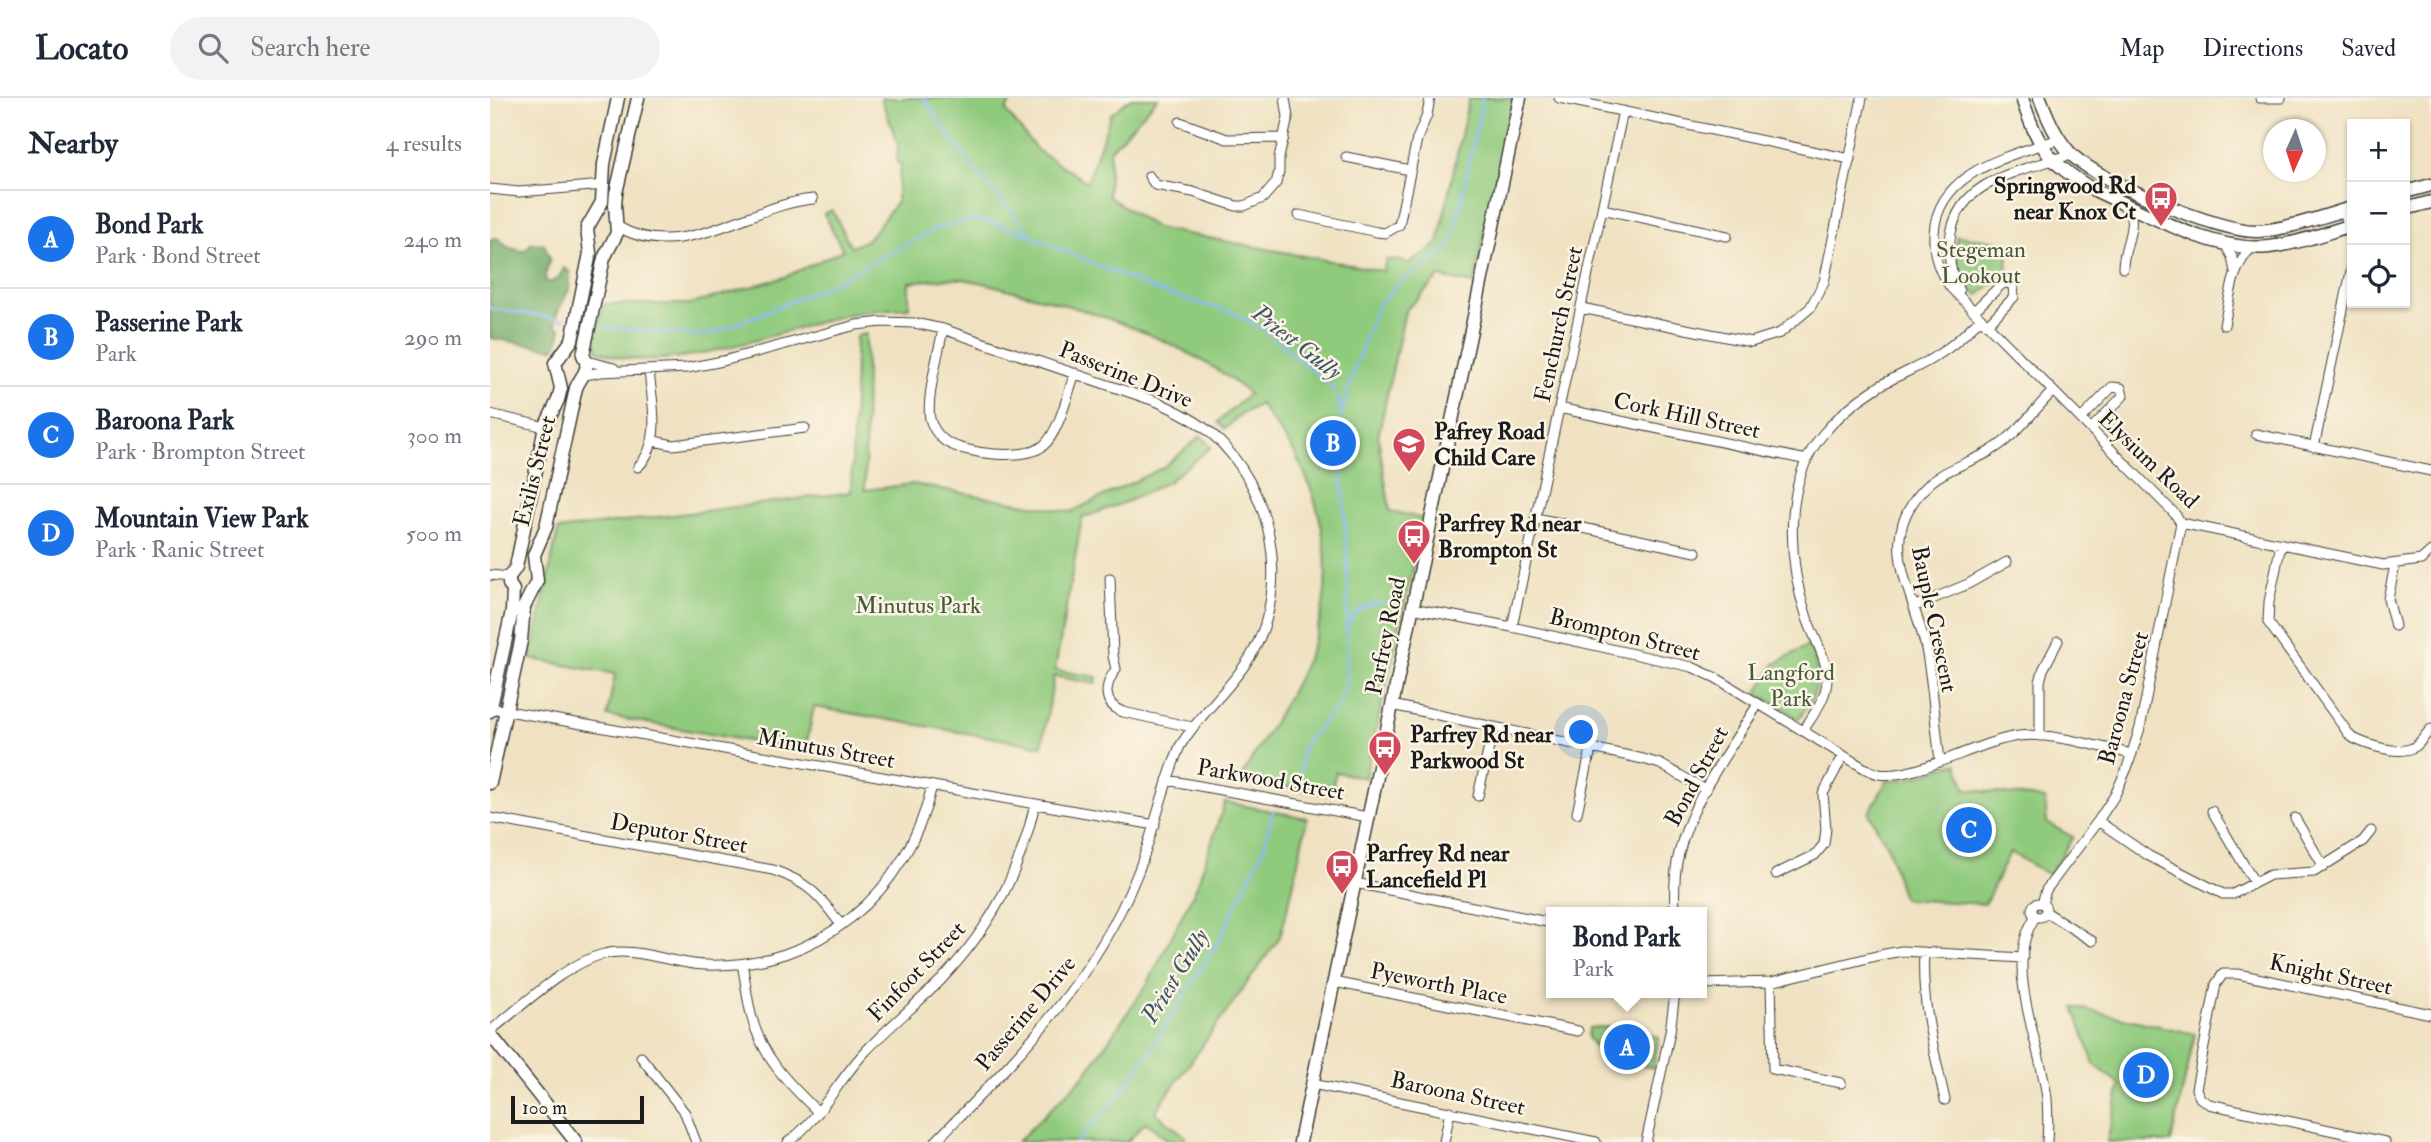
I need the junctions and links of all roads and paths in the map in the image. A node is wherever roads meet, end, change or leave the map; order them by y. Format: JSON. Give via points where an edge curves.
{"nodes":[{"id":1,"x":618,"y":98,"type":"edge"},
{"id":2,"x":638,"y":98,"type":"edge"},
{"id":3,"x":1285,"y":98,"type":"edge"},
{"id":4,"x":1430,"y":98,"type":"edge"},
{"id":5,"x":1520,"y":98,"type":"edge"},
{"id":6,"x":1559,"y":98,"type":"edge"},
{"id":7,"x":1862,"y":98,"type":"edge"},
{"id":8,"x":2022,"y":98,"type":"edge"},
{"id":9,"x":2040,"y":98,"type":"edge"},
{"id":10,"x":2260,"y":98,"type":"edge"},
{"id":11,"x":2281,"y":98,"type":"edge"},
{"id":12,"x":1623,"y":111,"type":"junction"},
{"id":13,"x":1180,"y":122,"type":"dead end"},
{"id":14,"x":1284,"y":138,"type":"junction"},
{"id":15,"x":2059,"y":139,"type":"junction"},
{"id":16,"x":2040,"y":146,"type":"junction"},
{"id":17,"x":2071,"y":154,"type":"junction"},
{"id":18,"x":1346,"y":157,"type":"dead end"},
{"id":19,"x":1850,"y":159,"type":"junction"},
{"id":20,"x":2053,"y":160,"type":"junction"},
{"id":21,"x":1410,"y":170,"type":"junction"},
{"id":22,"x":1149,"y":176,"type":"dead end"},
{"id":23,"x":604,"y":185,"type":"junction"},
{"id":24,"x":2431,"y":185,"type":"edge"},
{"id":25,"x":490,"y":189,"type":"edge"},
{"id":26,"x":2410,"y":191,"type":"edge"},
{"id":27,"x":813,"y":199,"type":"dead end"},
{"id":28,"x":2431,"y":202,"type":"edge"},
{"id":29,"x":2128,"y":205,"type":"junction"},
{"id":30,"x":2410,"y":208,"type":"edge"},
{"id":31,"x":1602,"y":209,"type":"junction"},
{"id":32,"x":2347,"y":209,"type":"edge"},
{"id":33,"x":1299,"y":215,"type":"dead end"},
{"id":34,"x":596,"y":217,"type":"junction"},
{"id":35,"x":2157,"y":218,"type":"junction"},
{"id":36,"x":2347,"y":226,"type":"edge"},
{"id":37,"x":2132,"y":231,"type":"junction"},
{"id":38,"x":615,"y":232,"type":"junction"},
{"id":39,"x":1727,"y":236,"type":"dead end"},
{"id":40,"x":589,"y":238,"type":"junction"},
{"id":41,"x":2225,"y":244,"type":"junction"},
{"id":42,"x":2252,"y":247,"type":"junction"},
{"id":43,"x":2123,"y":268,"type":"dead end"},
{"id":44,"x":2235,"y":274,"type":"junction"},
{"id":45,"x":2347,"y":291,"type":"edge"},
{"id":46,"x":1965,"y":302,"type":"junction"},
{"id":47,"x":1581,"y":308,"type":"junction"},
{"id":48,"x":1981,"y":318,"type":"junction"},
{"id":49,"x":2224,"y":325,"type":"dead end"},
{"id":50,"x":943,"y":328,"type":"junction"},
{"id":51,"x":564,"y":351,"type":"junction"},
{"id":52,"x":585,"y":358,"type":"junction"},
{"id":53,"x":622,"y":371,"type":"junction"},
{"id":54,"x":649,"y":371,"type":"junction"},
{"id":55,"x":1075,"y":373,"type":"junction"},
{"id":56,"x":559,"y":378,"type":"junction"},
{"id":57,"x":582,"y":378,"type":"junction"},
{"id":58,"x":2053,"y":391,"type":"junction"},
{"id":59,"x":1559,"y":408,"type":"junction"},
{"id":60,"x":490,"y":414,"type":"edge"},
{"id":61,"x":2081,"y":419,"type":"junction"},
{"id":62,"x":545,"y":427,"type":"junction"},
{"id":63,"x":805,"y":428,"type":"dead end"},
{"id":64,"x":2091,"y":429,"type":"junction"},
{"id":65,"x":2256,"y":434,"type":"dead end"},
{"id":66,"x":654,"y":441,"type":"junction"},
{"id":67,"x":2315,"y":447,"type":"junction"},
{"id":68,"x":1807,"y":460,"type":"junction"},
{"id":69,"x":638,"y":467,"type":"dead end"},
{"id":70,"x":2431,"y":471,"type":"edge"},
{"id":71,"x":1536,"y":518,"type":"junction"},
{"id":72,"x":2182,"y":523,"type":"junction"},
{"id":73,"x":2281,"y":544,"type":"junction"},
{"id":74,"x":2431,"y":551,"type":"edge"},
{"id":75,"x":1696,"y":552,"type":"dead end"},
{"id":76,"x":2007,"y":562,"type":"dead end"},
{"id":77,"x":2395,"y":565,"type":"junction"},
{"id":78,"x":512,"y":572,"type":"junction"},
{"id":79,"x":535,"y":573,"type":"junction"},
{"id":80,"x":490,"y":575,"type":"edge"},
{"id":81,"x":1110,"y":578,"type":"dead end"},
{"id":82,"x":513,"y":590,"type":"junction"},
{"id":83,"x":530,"y":592,"type":"junction"},
{"id":84,"x":1913,"y":607,"type":"junction"},
{"id":85,"x":1412,"y":608,"type":"junction"},
{"id":86,"x":2395,"y":626,"type":"dead end"},
{"id":87,"x":1512,"y":627,"type":"junction"},
{"id":88,"x":2058,"y":640,"type":"dead end"},
{"id":89,"x":1758,"y":704,"type":"junction"},
{"id":90,"x":1392,"y":705,"type":"junction"},
{"id":91,"x":490,"y":710,"type":"edge"},
{"id":92,"x":505,"y":711,"type":"junction"},
{"id":93,"x":1192,"y":727,"type":"junction"},
{"id":94,"x":1493,"y":729,"type":"junction"},
{"id":95,"x":2431,"y":729,"type":"edge"},
{"id":96,"x":1803,"y":731,"type":"junction"},
{"id":97,"x":2040,"y":736,"type":"junction"},
{"id":98,"x":1591,"y":749,"type":"junction"},
{"id":99,"x":2132,"y":754,"type":"junction"},
{"id":100,"x":1843,"y":756,"type":"junction"},
{"id":101,"x":1940,"y":760,"type":"junction"},
{"id":102,"x":1167,"y":780,"type":"junction"},
{"id":103,"x":490,"y":783,"type":"edge"},
{"id":104,"x":932,"y":786,"type":"junction"},
{"id":105,"x":1706,"y":790,"type":"junction"},
{"id":106,"x":1478,"y":796,"type":"dead end"},
{"id":107,"x":1035,"y":804,"type":"junction"},
{"id":108,"x":2212,"y":811,"type":"dead end"},
{"id":109,"x":1577,"y":813,"type":"dead end"},
{"id":110,"x":1368,"y":817,"type":"junction"},
{"id":111,"x":490,"y":818,"type":"edge"},
{"id":112,"x":2295,"y":818,"type":"dead end"},
{"id":113,"x":2098,"y":821,"type":"junction"},
{"id":114,"x":1155,"y":825,"type":"junction"},
{"id":115,"x":2371,"y":831,"type":"dead end"},
{"id":116,"x":2324,"y":867,"type":"junction"},
{"id":117,"x":1776,"y":874,"type":"dead end"},
{"id":118,"x":2254,"y":882,"type":"junction"},
{"id":119,"x":1355,"y":883,"type":"junction"},
{"id":120,"x":1675,"y":907,"type":"edge"},
{"id":121,"x":2044,"y":908,"type":"junction"},
{"id":122,"x":1546,"y":922,"type":"edge"},
{"id":123,"x":841,"y":925,"type":"junction"},
{"id":124,"x":2092,"y":941,"type":"dead end"},
{"id":125,"x":1924,"y":952,"type":"junction"},
{"id":126,"x":2023,"y":958,"type":"junction"},
{"id":127,"x":742,"y":964,"type":"junction"},
{"id":128,"x":1334,"y":982,"type":"junction"},
{"id":129,"x":1771,"y":982,"type":"junction"},
{"id":130,"x":1707,"y":984,"type":"edge"},
{"id":131,"x":1674,"y":998,"type":"edge"},
{"id":132,"x":2431,"y":1014,"type":"edge"},
{"id":133,"x":1578,"y":1031,"type":"dead end"},
{"id":134,"x":490,"y":1033,"type":"edge"},
{"id":135,"x":641,"y":1057,"type":"dead end"},
{"id":136,"x":1842,"y":1083,"type":"dead end"},
{"id":137,"x":1312,"y":1084,"type":"junction"},
{"id":138,"x":1945,"y":1100,"type":"dead end"},
{"id":139,"x":817,"y":1111,"type":"junction"},
{"id":140,"x":1450,"y":1111,"type":"junction"},
{"id":141,"x":1559,"y":1138,"type":"edge"},
{"id":142,"x":576,"y":1142,"type":"edge"},
{"id":143,"x":696,"y":1142,"type":"edge"},
{"id":144,"x":788,"y":1142,"type":"edge"},
{"id":145,"x":935,"y":1142,"type":"edge"},
{"id":146,"x":1300,"y":1142,"type":"edge"},
{"id":147,"x":1444,"y":1142,"type":"edge"},
{"id":148,"x":1596,"y":1142,"type":"edge"},
{"id":149,"x":1646,"y":1142,"type":"edge"},
{"id":150,"x":2047,"y":1142,"type":"edge"},
{"id":151,"x":2383,"y":1142,"type":"edge"}],
"edges":[{"from":1,"to":23,"type":"main road","name":"Exilis Street"},
{"from":2,"to":38,"type":"main road","name":"Exilis Street","via":[[616,193]]},
{"from":3,"to":14,"type":"street"},
{"from":4,"to":21,"type":"street"},
{"from":5,"to":85,"type":"main road","name":"Parfrey Road"},
{"from":6,"to":12,"type":"street"},
{"from":7,"to":19,"type":"street"},
{"from":8,"to":16,"type":"main road"},
{"from":9,"to":15,"type":"main road"},
{"from":10,"to":11,"type":"street"},
{"from":12,"to":19,"type":"street"},
{"from":12,"to":31,"type":"street","name":"Fenchurch Street"},
{"from":13,"to":14,"type":"street","via":[[1227,139]]},
{"from":14,"to":22,"type":"street","via":[[1276,183],[1264,198],[1244,206],[1155,185]]},
{"from":15,"to":16,"type":"street","name":"Elysium Road"},
{"from":15,"to":17,"type":"main road"},
{"from":16,"to":20,"type":"main road"},
{"from":16,"to":46,"type":"street","name":"Elysium Road","via":[[1977,170],[1942,203],[1934,231],[1937,265]]},
{"from":17,"to":20,"type":"street","name":"Elysium Road"},
{"from":17,"to":32,"type":"main road","via":[[2100,176],[2229,228],[2275,229]]},
{"from":18,"to":21,"type":"street"},
{"from":19,"to":47,"type":"street","via":[[1824,282],[1810,308],[1780,333],[1751,342]]},
{"from":20,"to":29,"type":"main road","via":[[2092,189]]},
{"from":20,"to":46,"type":"street","name":"Elysium Road","via":[[1988,183],[1957,213],[1949,253],[1954,281]]},
{"from":21,"to":33,"type":"street","via":[[1402,218],[1385,233]]},
{"from":23,"to":25,"type":"street","via":[[519,192]]},
{"from":23,"to":34,"type":"main road","name":"Exilis Street"},
{"from":24,"to":26,"type":"main road"},
{"from":27,"to":38,"type":"street","via":[[792,201],[682,238]]},
{"from":28,"to":30,"type":"main road"},
{"from":29,"to":35,"type":"main road"},
{"from":29,"to":37,"type":"street"},
{"from":31,"to":39,"type":"street"},
{"from":31,"to":47,"type":"street","name":"Fenchurch Street"},
{"from":34,"to":38,"type":"main road","via":[[609,216]]},
{"from":34,"to":40,"type":"main road","name":"Exilis Street","via":[[587,228]]},
{"from":35,"to":37,"type":"street"},
{"from":35,"to":41,"type":"main road"},
{"from":36,"to":42,"type":"main road","via":[[2288,243]]},
{"from":37,"to":43,"type":"street"},
{"from":38,"to":40,"type":"main road","via":[[597,244]]},
{"from":38,"to":52,"type":"main road","name":"Exilis Street","via":[[604,258]]},
{"from":40,"to":51,"type":"main road","name":"Exilis Street","via":[[572,340]]},
{"from":41,"to":42,"type":"main road"},
{"from":41,"to":44,"type":"street"},
{"from":42,"to":44,"type":"street"},
{"from":44,"to":49,"type":"street"},
{"from":45,"to":67,"type":"street"},
{"from":46,"to":48,"type":"street","name":"Elysium Road"},
{"from":47,"to":59,"type":"street","name":"Fenchurch Street"},
{"from":48,"to":58,"type":"street","name":"Elysium Road"},
{"from":48,"to":68,"type":"street","via":[[1935,357],[1876,388],[1844,412],[1821,436]]},
{"from":50,"to":54,"type":"street","name":"Passerine Drive","via":[[914,323],[856,325],[723,361]]},
{"from":50,"to":55,"type":"street","name":"Passerine Drive"},
{"from":50,"to":55,"type":"street","via":[[930,417],[943,440],[955,446],[1009,456],[1034,452],[1054,431]]},
{"from":51,"to":52,"type":"main road","via":[[573,350]]},
{"from":51,"to":56,"type":"main road","name":"Exilis Street","via":[[555,363]]},
{"from":52,"to":53,"type":"street","name":"Passerine Drive"},
{"from":52,"to":57,"type":"main road","name":"Exilis Street"},
{"from":53,"to":54,"type":"street","name":"Passerine Drive"},
{"from":53,"to":57,"type":"street","name":"Passerine Drive"},
{"from":54,"to":66,"type":"street"},
{"from":55,"to":93,"type":"street","name":"Passerine Drive","via":[[1158,402],[1212,433],[1246,474],[1268,525],[1272,590],[1265,621],[1235,681]]},
{"from":56,"to":57,"type":"main road","via":[[570,382]]},
{"from":56,"to":62,"type":"main road","name":"Exilis Street","via":[[558,400]]},
{"from":57,"to":79,"type":"main road","name":"Exilis Street","via":[[546,527],[534,555]]},
{"from":58,"to":61,"type":"street","name":"Elysium Road"},
{"from":58,"to":84,"type":"street","name":"Bauple Crescent","via":[[1993,450],[1933,481],[1916,497],[1899,537]]},
{"from":59,"to":68,"type":"street","name":"Cork Hill Street"},
{"from":59,"to":71,"type":"street","name":"Fenchurch Street"},
{"from":60,"to":62,"type":"street"},
{"from":61,"to":64,"type":"street","name":"Elysium Road"},
{"from":61,"to":64,"type":"street","via":[[2112,387],[2121,388],[2123,396]]},
{"from":62,"to":78,"type":"main road","name":"Exilis Street"},
{"from":63,"to":66,"type":"street","via":[[673,445]]},
{"from":64,"to":72,"type":"street","name":"Elysium Road"},
{"from":65,"to":67,"type":"street"},
{"from":66,"to":69,"type":"street"},
{"from":67,"to":70,"type":"street"},
{"from":68,"to":96,"type":"street","via":[[1797,491],[1792,553],[1797,588],[1825,659],[1828,680],[1825,695]]},
{"from":71,"to":75,"type":"street"},
{"from":71,"to":87,"type":"street","name":"Fenchurch Street"},
{"from":72,"to":73,"type":"street","name":"Elysium Road"},
{"from":72,"to":99,"type":"street","name":"Baroona Street"},
{"from":73,"to":77,"type":"street","name":"Elysium Road"},
{"from":73,"to":95,"type":"street","via":[[2268,622],[2351,737],[2403,751],[2416,746]]},
{"from":74,"to":77,"type":"street","name":"Elysium Road","via":[[2421,560]]},
{"from":76,"to":84,"type":"street","via":[[1957,590]]},
{"from":77,"to":86,"type":"street","via":[[2388,599]]},
{"from":78,"to":79,"type":"main road","via":[[529,567]]},
{"from":78,"to":80,"type":"street"},
{"from":78,"to":82,"type":"main road","name":"Exilis Street","via":[[509,584]]},
{"from":79,"to":83,"type":"main road","name":"Exilis Street","via":[[537,581]]},
{"from":81,"to":93,"type":"street","via":[[1116,669],[1109,702],[1114,709]]},
{"from":82,"to":83,"type":"main road"},
{"from":82,"to":91,"type":"main road","name":"Exilis Street"},
{"from":83,"to":92,"type":"main road","name":"Exilis Street","via":[[521,617],[521,641]]},
{"from":84,"to":101,"type":"street","name":"Bauple Crescent","via":[[1926,648]]},
{"from":85,"to":87,"type":"street","name":"Brompton Street"},
{"from":85,"to":90,"type":"main road","name":"Parfrey Road"},
{"from":87,"to":89,"type":"street","name":"Brompton Street","via":[[1692,667]]},
{"from":88,"to":97,"type":"street","via":[[2040,682]]},
{"from":89,"to":96,"type":"street","name":"Brompton Street"},
{"from":89,"to":105,"type":"street","name":"Bond Street"},
{"from":90,"to":94,"type":"street"},
{"from":90,"to":110,"type":"main road","name":"Parfrey Road"},
{"from":91,"to":92,"type":"street","name":"Minutus Street"},
{"from":92,"to":103,"type":"main road","name":"Exilis Street"},
{"from":92,"to":104,"type":"street","name":"Minutus Street"},
{"from":93,"to":102,"type":"street","name":"Passerine Drive"},
{"from":94,"to":98,"type":"street"},
{"from":94,"to":106,"type":"street"},
{"from":96,"to":100,"type":"street","name":"Brompton Street"},
{"from":97,"to":99,"type":"street","name":"Brompton Street"},
{"from":97,"to":101,"type":"street","name":"Brompton Street","via":[[1995,740]]},
{"from":98,"to":105,"type":"street","via":[[1660,764]]},
{"from":98,"to":109,"type":"street"},
{"from":99,"to":113,"type":"street","name":"Baroona Street"},
{"from":100,"to":101,"type":"street","name":"Brompton Street","via":[[1878,774],[1909,772]]},
{"from":100,"to":117,"type":"street","via":[[1823,794],[1824,844],[1815,855]]},
{"from":102,"to":110,"type":"street","name":"Parkwood Street"},
{"from":102,"to":114,"type":"street","name":"Passerine Drive"},
{"from":104,"to":107,"type":"street","name":"Minutus Street"},
{"from":104,"to":123,"type":"street","via":[[910,849],[881,890]]},
{"from":105,"to":120,"type":"street","name":"Bond Street","via":[[1678,855]]},
{"from":107,"to":114,"type":"street","name":"Minutus Street"},
{"from":107,"to":139,"type":"street","name":"Finfoot Street","via":[[1019,863],[969,948],[864,1053]]},
{"from":108,"to":118,"type":"street"},
{"from":110,"to":119,"type":"main road","name":"Parfrey Road"},
{"from":111,"to":123,"type":"street","name":"Deputor Street","via":[[774,870],[811,888]]},
{"from":112,"to":116,"type":"street"},
{"from":113,"to":118,"type":"street","via":[[2137,849],[2224,894]]},
{"from":113,"to":121,"type":"street","name":"Baroona Street","via":[[2046,890]]},
{"from":114,"to":145,"type":"street","name":"Passerine Drive","via":[[1125,902],[1090,966],[1041,1031]]},
{"from":115,"to":116,"type":"street"},
{"from":116,"to":118,"type":"street","via":[[2314,873],[2270,875]]},
{"from":119,"to":122,"type":"street"},
{"from":119,"to":128,"type":"main road","name":"Parfrey Road"},
{"from":121,"to":124,"type":"street"},
{"from":121,"to":126,"type":"street","name":"Baroona Street","via":[[2037,903],[2032,908],[2036,916],[2028,929]]},
{"from":123,"to":127,"type":"street","via":[[795,951]]},
{"from":125,"to":126,"type":"street"},
{"from":125,"to":129,"type":"street","via":[[1880,955]]},
{"from":125,"to":138,"type":"street","via":[[1926,1015]]},
{"from":126,"to":150,"type":"street","name":"Baroona Street","via":[[2024,990],[2047,1098]]},
{"from":127,"to":134,"type":"street","via":[[687,964],[627,953],[591,957],[570,968]]},
{"from":127,"to":139,"type":"street","via":[[751,1016],[765,1051],[783,1079]]},
{"from":128,"to":133,"type":"street","name":"Pyeworth Place"},
{"from":128,"to":137,"type":"main road","name":"Parfrey Road"},
{"from":129,"to":130,"type":"street"},
{"from":129,"to":136,"type":"street","via":[[1773,1069]]},
{"from":131,"to":149,"type":"street"},
{"from":132,"to":151,"type":"street","name":"Knight Street","via":[[2238,974],[2223,974],[2216,984],[2196,1090],[2200,1098],[2208,1104]]},
{"from":134,"to":142,"type":"main road"},
{"from":135,"to":143,"type":"street","via":[[685,1113]]},
{"from":137,"to":140,"type":"street","name":"Baroona Street"},
{"from":137,"to":146,"type":"main road","name":"Parfrey Road"},
{"from":139,"to":144,"type":"street","name":"Finfoot Street"},
{"from":140,"to":141,"type":"street","name":"Baroona Street"},
{"from":140,"to":147,"type":"street"},
{"from":141,"to":148,"type":"street","name":"Baroona Street"}]}
